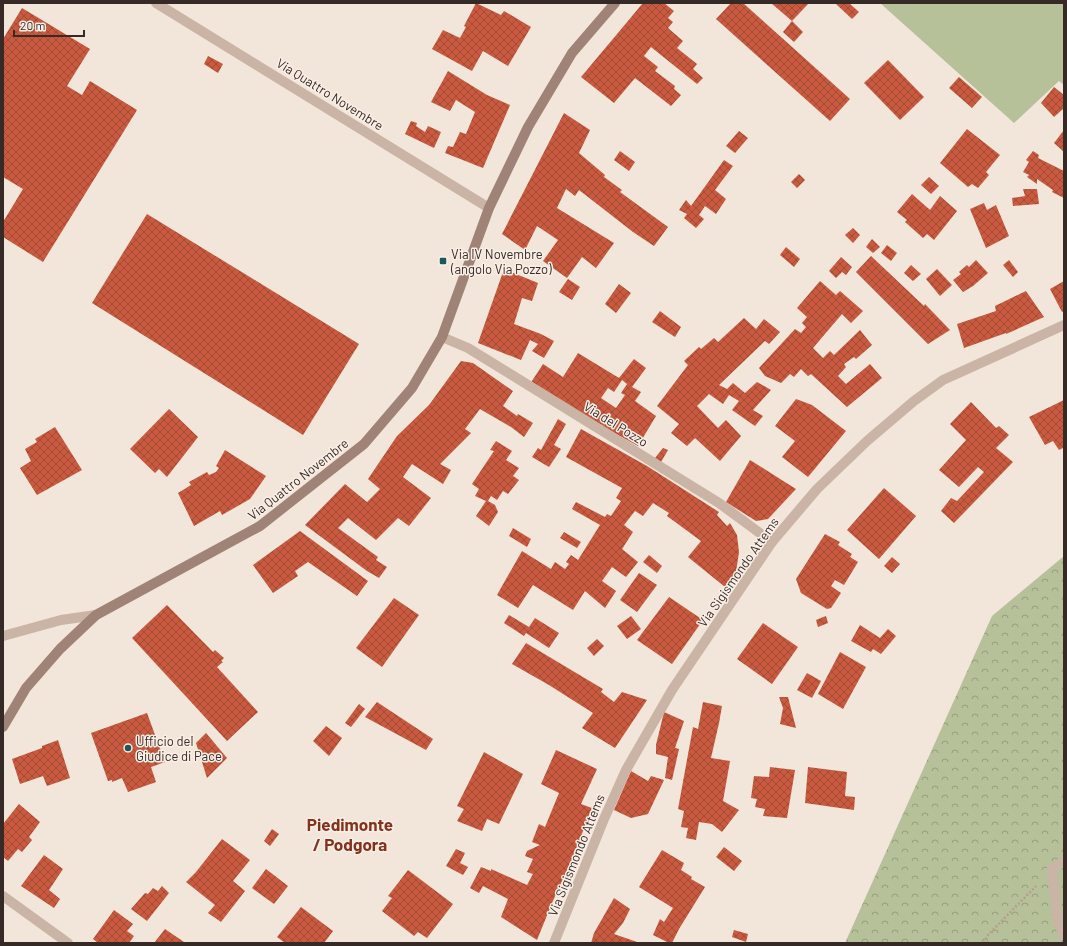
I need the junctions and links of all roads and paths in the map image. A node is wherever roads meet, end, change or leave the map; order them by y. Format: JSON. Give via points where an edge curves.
{"nodes":[{"id":1,"x":156,"y":3,"type":"edge"},
{"id":2,"x":615,"y":3,"type":"edge"},
{"id":3,"x":489,"y":208,"type":"junction"},
{"id":4,"x":1064,"y":325,"type":"edge"},
{"id":5,"x":442,"y":337,"type":"junction"},
{"id":6,"x":772,"y":542,"type":"junction"},
{"id":7,"x":96,"y":615,"type":"junction"},
{"id":8,"x":3,"y":636,"type":"edge"},
{"id":9,"x":3,"y":727,"type":"edge"},
{"id":10,"x":1064,"y":861,"type":"edge"},
{"id":11,"x":1052,"y":869,"type":"junction"},
{"id":12,"x":3,"y":896,"type":"edge"},
{"id":13,"x":1064,"y":935,"type":"edge"},
{"id":14,"x":68,"y":943,"type":"edge"},
{"id":15,"x":554,"y":943,"type":"edge"},
{"id":16,"x":984,"y":943,"type":"edge"}],
"edges":[{"from":1,"to":3,"type":"street","name":"Via Quattro Novembre"},
{"from":2,"to":3,"type":"main road","name":"Via Quattro Novembre","via":[[572,53],[528,127]]},
{"from":3,"to":5,"type":"main road","name":"Via Quattro Novembre"},
{"from":4,"to":6,"type":"street","name":"Via Sigismondo Attems","via":[[943,380],[914,401],[817,489]]},
{"from":5,"to":6,"type":"street","name":"Via del Pozzo","via":[[468,348],[719,503]]},
{"from":5,"to":7,"type":"main road","name":"Via Quattro Novembre","via":[[412,388],[364,444],[260,526]]},
{"from":6,"to":15,"type":"street","name":"Via Sigismondo Attems","via":[[672,690],[626,770]]},
{"from":7,"to":8,"type":"street","via":[[61,620]]},
{"from":7,"to":9,"type":"main road","name":"Via Quattro Novembre","via":[[60,649],[26,688]]},
{"from":10,"to":11,"type":"street"},
{"from":11,"to":13,"type":"street","via":[[1058,922]]},
{"from":11,"to":16,"type":"path","via":[[988,935]]},
{"from":12,"to":14,"type":"street"}]}
